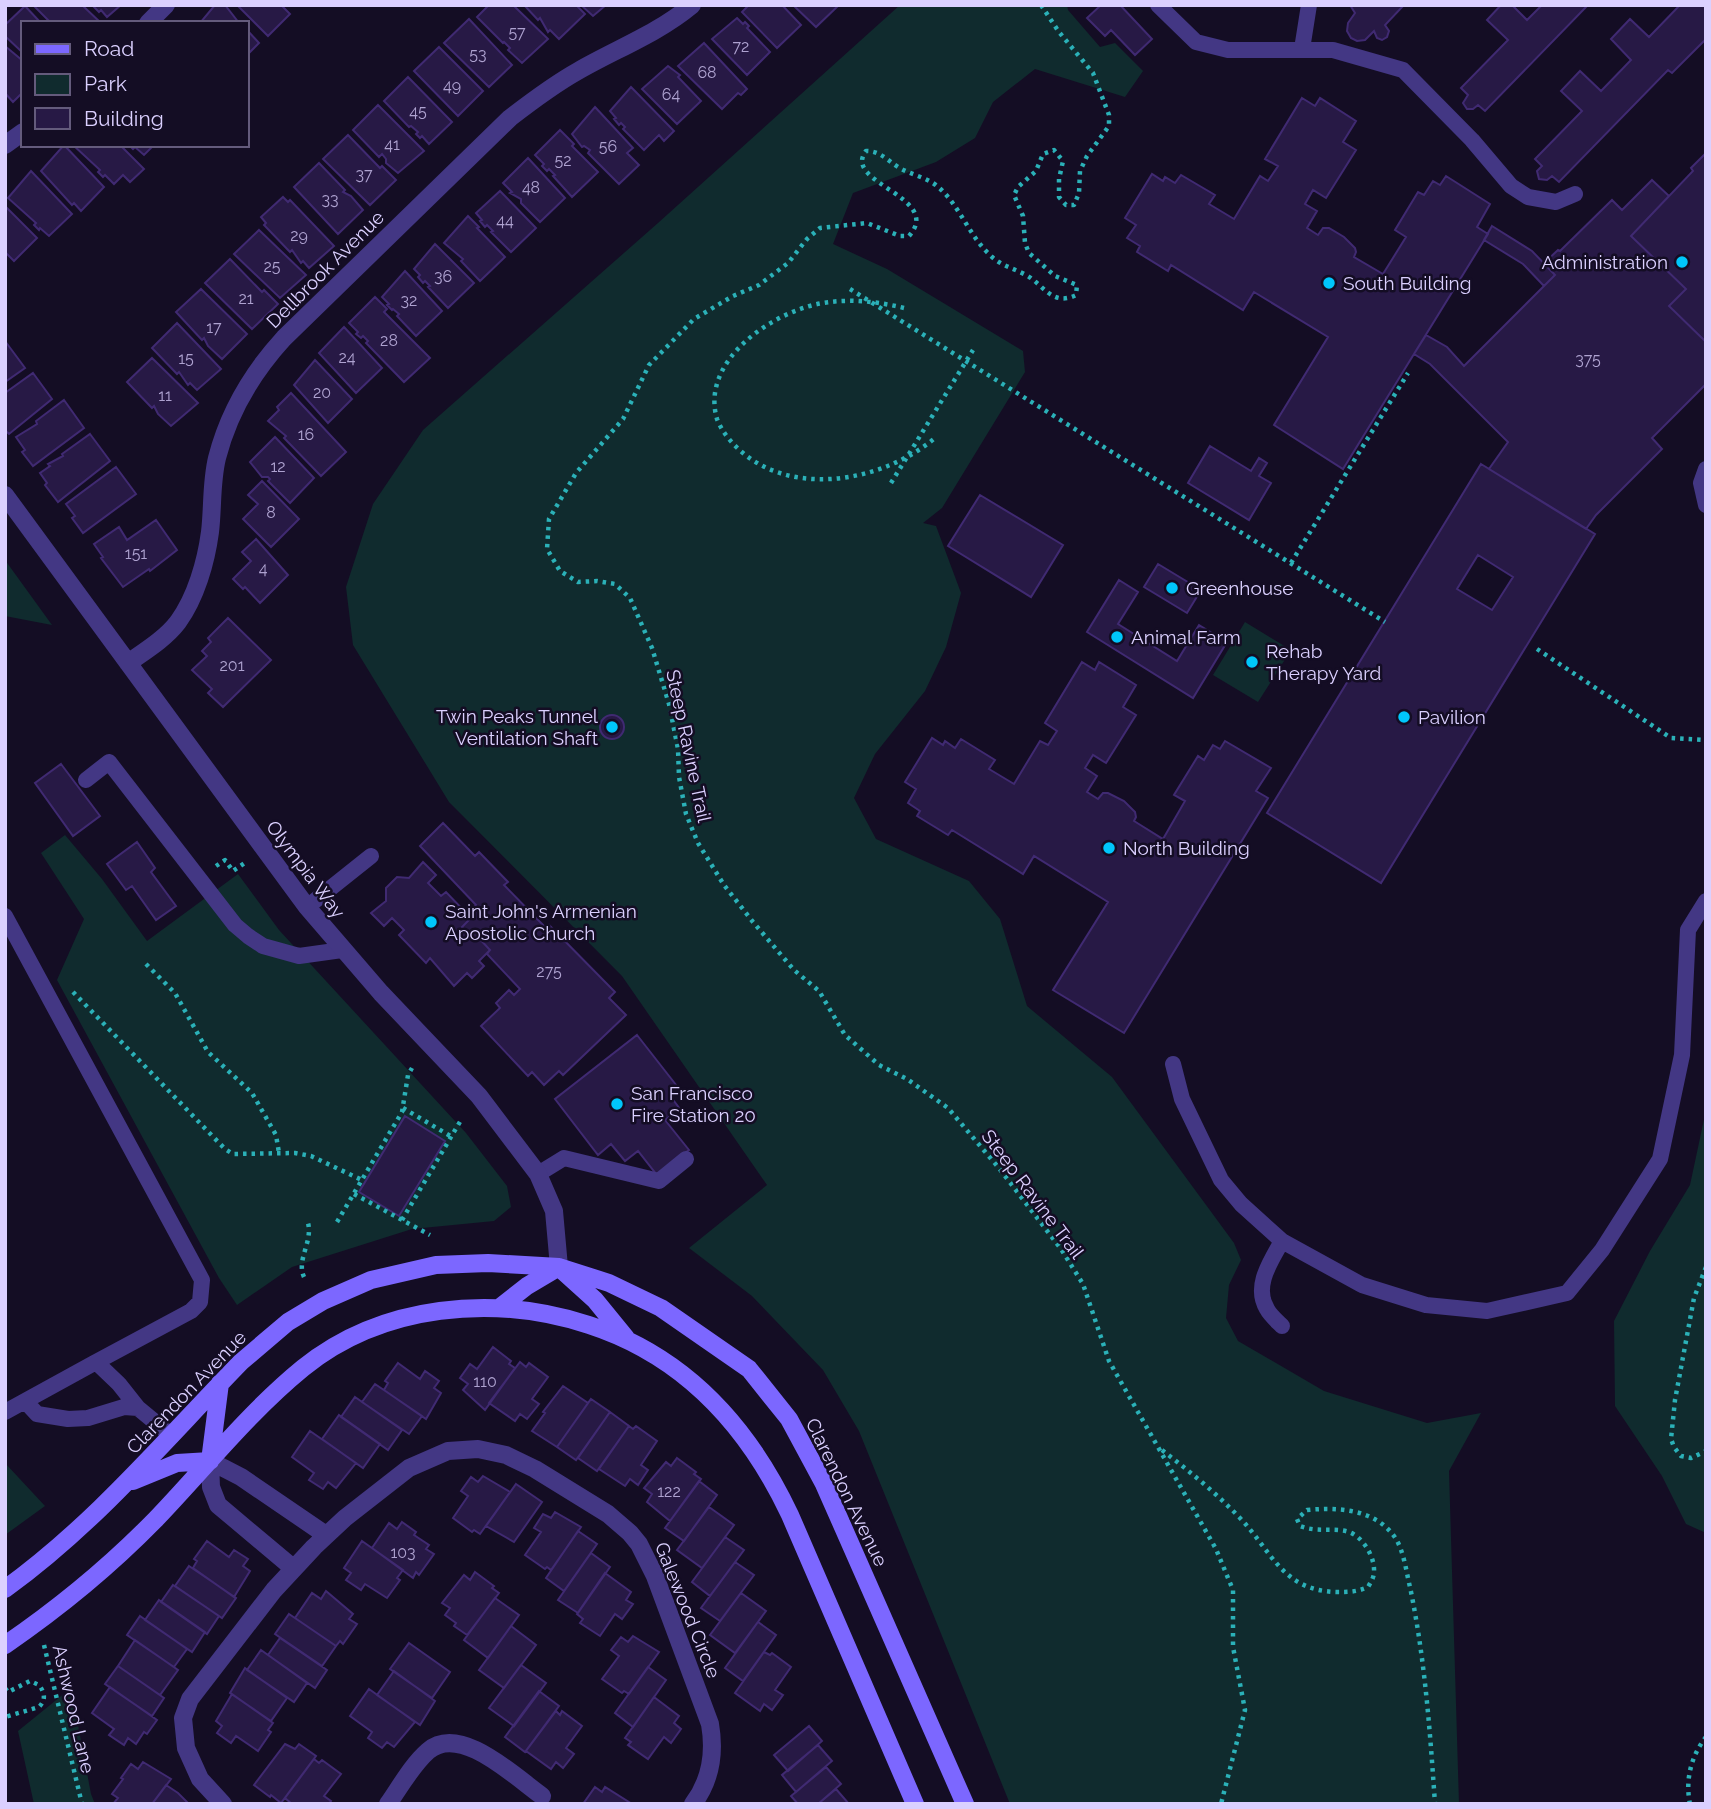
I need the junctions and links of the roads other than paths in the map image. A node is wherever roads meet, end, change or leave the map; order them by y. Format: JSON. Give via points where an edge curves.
{"nodes":[{"id":1,"x":166,"y":5,"type":"edge"},
{"id":2,"x":692,"y":5,"type":"edge"},
{"id":3,"x":1158,"y":5,"type":"edge"},
{"id":4,"x":1309,"y":5,"type":"edge"},
{"id":5,"x":150,"y":21,"type":"edge"},
{"id":6,"x":1302,"y":49,"type":"junction"},
{"id":7,"x":21,"y":133,"type":"edge"},
{"id":8,"x":5,"y":145,"type":"edge"},
{"id":9,"x":1575,"y":194,"type":"dead end"},
{"id":10,"x":1706,"y":469,"type":"edge"},
{"id":11,"x":5,"y":495,"type":"edge"},
{"id":12,"x":1706,"y":505,"type":"edge"},
{"id":13,"x":128,"y":663,"type":"junction"},
{"id":14,"x":86,"y":780,"type":"dead end"},
{"id":15,"x":371,"y":856,"type":"dead end"},
{"id":16,"x":1706,"y":901,"type":"edge"},
{"id":17,"x":307,"y":907,"type":"junction"},
{"id":18,"x":5,"y":916,"type":"edge"},
{"id":19,"x":342,"y":950,"type":"junction"},
{"id":20,"x":1173,"y":1064,"type":"dead end"},
{"id":21,"x":686,"y":1159,"type":"dead end"},
{"id":22,"x":538,"y":1174,"type":"junction"},
{"id":23,"x":1282,"y":1241,"type":"junction"},
{"id":24,"x":559,"y":1267,"type":"junction"},
{"id":25,"x":499,"y":1308,"type":"junction"},
{"id":26,"x":1282,"y":1326,"type":"dead end"},
{"id":27,"x":628,"y":1341,"type":"junction"},
{"id":28,"x":96,"y":1362,"type":"junction"},
{"id":29,"x":220,"y":1383,"type":"junction"},
{"id":30,"x":24,"y":1401,"type":"junction"},
{"id":31,"x":138,"y":1408,"type":"junction"},
{"id":32,"x":5,"y":1412,"type":"edge"},
{"id":33,"x":172,"y":1436,"type":"junction"},
{"id":34,"x":210,"y":1461,"type":"junction"},
{"id":35,"x":128,"y":1483,"type":"junction"},
{"id":36,"x":326,"y":1535,"type":"junction"},
{"id":37,"x":293,"y":1568,"type":"junction"},
{"id":38,"x":5,"y":1590,"type":"edge"},
{"id":39,"x":5,"y":1645,"type":"edge"},
{"id":40,"x":542,"y":1797,"type":"dead end"},
{"id":41,"x":223,"y":1804,"type":"edge"},
{"id":42,"x":388,"y":1804,"type":"edge"},
{"id":43,"x":693,"y":1804,"type":"edge"},
{"id":44,"x":915,"y":1804,"type":"edge"},
{"id":45,"x":965,"y":1804,"type":"edge"}],
"edges":[{"from":1,"to":5,"type":"street"},
{"from":2,"to":13,"type":"street","name":"Dellbrook Avenue","via":[[561,82],[510,118],[260,365],[226,426],[211,491],[203,569],[190,601],[158,642]]},
{"from":3,"to":6,"type":"lane","via":[[1196,43],[1228,50]]},
{"from":4,"to":6,"type":"lane"},
{"from":6,"to":9,"type":"lane","via":[[1333,50],[1403,70],[1519,192],[1556,202]]},
{"from":7,"to":8,"type":"street"},
{"from":10,"to":12,"type":"lane","via":[[1701,483]]},
{"from":11,"to":13,"type":"street","name":"Olympia Way"},
{"from":13,"to":17,"type":"street","name":"Olympia Way"},
{"from":14,"to":19,"type":"lane","via":[[109,762],[235,925],[255,942],[299,956]]},
{"from":15,"to":17,"type":"lane"},
{"from":16,"to":23,"type":"lane","via":[[1688,930],[1682,1055],[1660,1158],[1602,1250],[1567,1293],[1487,1311],[1426,1305],[1362,1285]]},
{"from":17,"to":19,"type":"street","name":"Olympia Way"},
{"from":18,"to":28,"type":"lane","via":[[202,1280],[200,1302],[191,1311]]},
{"from":19,"to":22,"type":"street","name":"Olympia Way","via":[[479,1096]]},
{"from":20,"to":23,"type":"lane","via":[[1182,1099],[1221,1180]]},
{"from":21,"to":22,"type":"lane","via":[[659,1181],[564,1158]]},
{"from":22,"to":24,"type":"street","name":"Olympia Way","via":[[554,1211]]},
{"from":23,"to":26,"type":"lane","via":[[1261,1289],[1266,1308]]},
{"from":24,"to":25,"type":"main road"},
{"from":24,"to":27,"type":"main road","via":[[596,1300]]},
{"from":24,"to":29,"type":"main road","name":"Clarendon Avenue","via":[[462,1263],[371,1280],[288,1322]]},
{"from":24,"to":45,"type":"main road","name":"Clarendon Avenue","via":[[636,1294],[690,1325],[749,1368],[789,1419],[824,1484]]},
{"from":25,"to":27,"type":"main road","via":[[566,1318]]},
{"from":25,"to":34,"type":"main road","via":[[410,1316],[338,1345],[282,1386]]},
{"from":27,"to":44,"type":"main road","via":[[706,1394],[764,1465]]},
{"from":28,"to":30,"type":"lane"},
{"from":28,"to":31,"type":"lane"},
{"from":29,"to":33,"type":"main road","name":"Clarendon Avenue"},
{"from":29,"to":34,"type":"main road"},
{"from":30,"to":31,"type":"lane","via":[[37,1414],[68,1419]]},
{"from":30,"to":32,"type":"lane"},
{"from":31,"to":33,"type":"lane"},
{"from":33,"to":35,"type":"main road","name":"Clarendon Avenue"},
{"from":34,"to":35,"type":"main road","via":[[177,1463]]},
{"from":34,"to":36,"type":"street"},
{"from":34,"to":37,"type":"street","via":[[211,1488],[218,1505]]},
{"from":34,"to":39,"type":"main road","via":[[89,1582]]},
{"from":35,"to":38,"type":"main road","name":"Clarendon Avenue"},
{"from":36,"to":37,"type":"street","name":"Galewood Circle"},
{"from":36,"to":43,"type":"street","name":"Galewood Circle","via":[[409,1468],[463,1449],[513,1458],[608,1514],[630,1533],[648,1560],[710,1724],[713,1748],[709,1770]]},
{"from":37,"to":41,"type":"street","name":"Galewood Circle","via":[[186,1708],[183,1727],[189,1758],[200,1779]]},
{"from":40,"to":42,"type":"street","via":[[481,1753],[452,1742],[439,1744],[422,1756]]}]}
